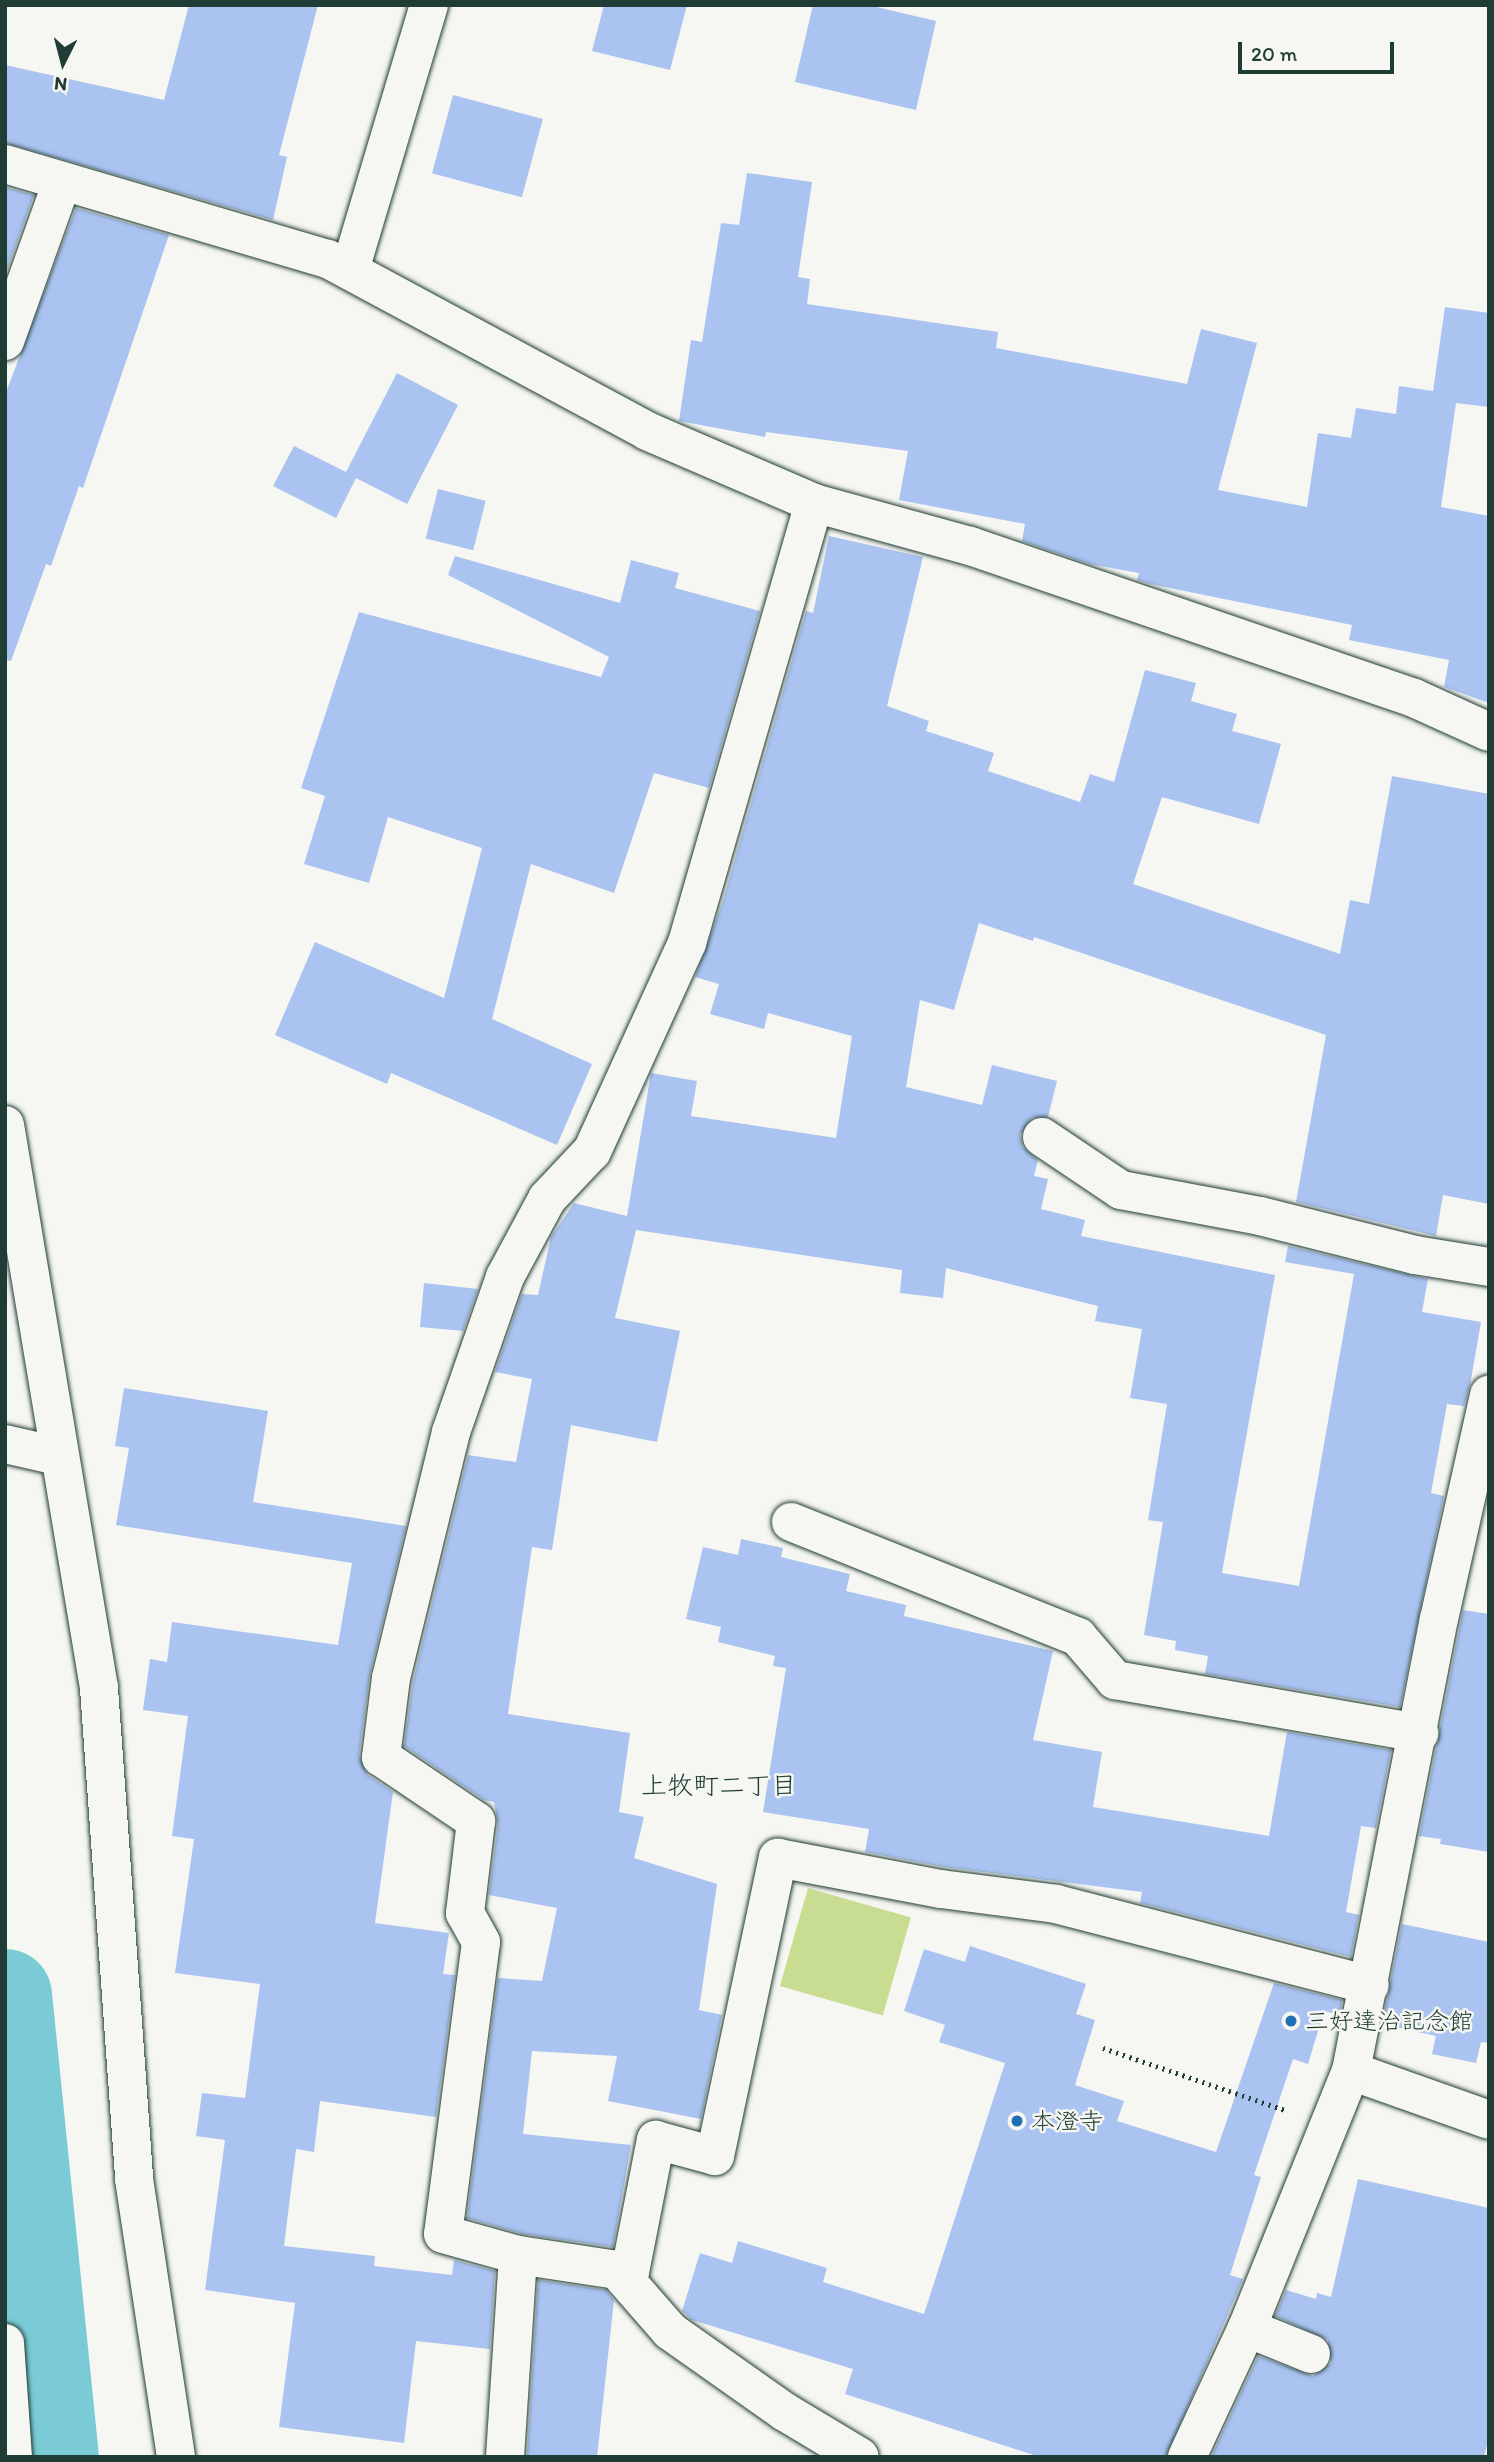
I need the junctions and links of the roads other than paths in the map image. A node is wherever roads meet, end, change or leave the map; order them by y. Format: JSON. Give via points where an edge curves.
{"nodes":[{"id":1,"x":429,"y":5,"type":"edge"},
{"id":2,"x":5,"y":163,"type":"edge"},
{"id":3,"x":62,"y":182,"type":"junction"},
{"id":4,"x":350,"y":270,"type":"junction"},
{"id":5,"x":5,"y":341,"type":"edge"},
{"id":6,"x":814,"y":503,"type":"junction"},
{"id":7,"x":1489,"y":732,"type":"edge"},
{"id":8,"x":5,"y":1125,"type":"edge"},
{"id":9,"x":1041,"y":1137,"type":"dead end"},
{"id":10,"x":1489,"y":1267,"type":"edge"},
{"id":11,"x":1489,"y":1395,"type":"edge"},
{"id":12,"x":5,"y":1444,"type":"edge"},
{"id":13,"x":58,"y":1456,"type":"junction"},
{"id":14,"x":791,"y":1522,"type":"dead end"},
{"id":15,"x":1419,"y":1733,"type":"junction"},
{"id":16,"x":1370,"y":1985,"type":"junction"},
{"id":17,"x":1351,"y":2071,"type":"junction"},
{"id":18,"x":1489,"y":2120,"type":"edge"},
{"id":19,"x":518,"y":2255,"type":"junction"},
{"id":20,"x":615,"y":2269,"type":"junction"},
{"id":21,"x":1247,"y":2328,"type":"junction"},
{"id":22,"x":5,"y":2346,"type":"edge"},
{"id":23,"x":1311,"y":2354,"type":"dead end"},
{"id":24,"x":13,"y":2457,"type":"edge"},
{"id":25,"x":176,"y":2457,"type":"edge"},
{"id":26,"x":505,"y":2457,"type":"edge"},
{"id":27,"x":860,"y":2457,"type":"edge"},
{"id":28,"x":1187,"y":2457,"type":"edge"}],
"edges":[{"from":1,"to":4,"type":"street"},
{"from":2,"to":3,"type":"street"},
{"from":3,"to":4,"type":"street","via":[[328,259]]},
{"from":3,"to":5,"type":"street"},
{"from":4,"to":6,"type":"street","via":[[647,431]]},
{"from":6,"to":7,"type":"street","via":[[970,545],[1414,698]]},
{"from":6,"to":19,"type":"street","via":[[688,943],[592,1150],[547,1199],[505,1277],[451,1432],[391,1678],[381,1758],[476,1821],[465,1913],[481,1942],[443,2234]]},
{"from":8,"to":13,"type":"street"},
{"from":9,"to":10,"type":"street","via":[[1121,1190]]},
{"from":11,"to":15,"type":"street","via":[[1439,1619]]},
{"from":12,"to":13,"type":"street"},
{"from":13,"to":25,"type":"street","via":[[99,1688],[134,2179]]},
{"from":14,"to":15,"type":"street","via":[[1078,1637],[1115,1680]]},
{"from":15,"to":16,"type":"street"},
{"from":16,"to":17,"type":"street"},
{"from":16,"to":20,"type":"street","via":[[1056,1904],[941,1889],[778,1857],[715,2156],[656,2140],[630,2272]]},
{"from":17,"to":18,"type":"street"},
{"from":17,"to":21,"type":"street"},
{"from":19,"to":20,"type":"street"},
{"from":19,"to":26,"type":"street"},
{"from":20,"to":27,"type":"street","via":[[670,2331],[785,2412]]},
{"from":21,"to":23,"type":"street"},
{"from":21,"to":28,"type":"street"},
{"from":22,"to":24,"type":"street"}]}
